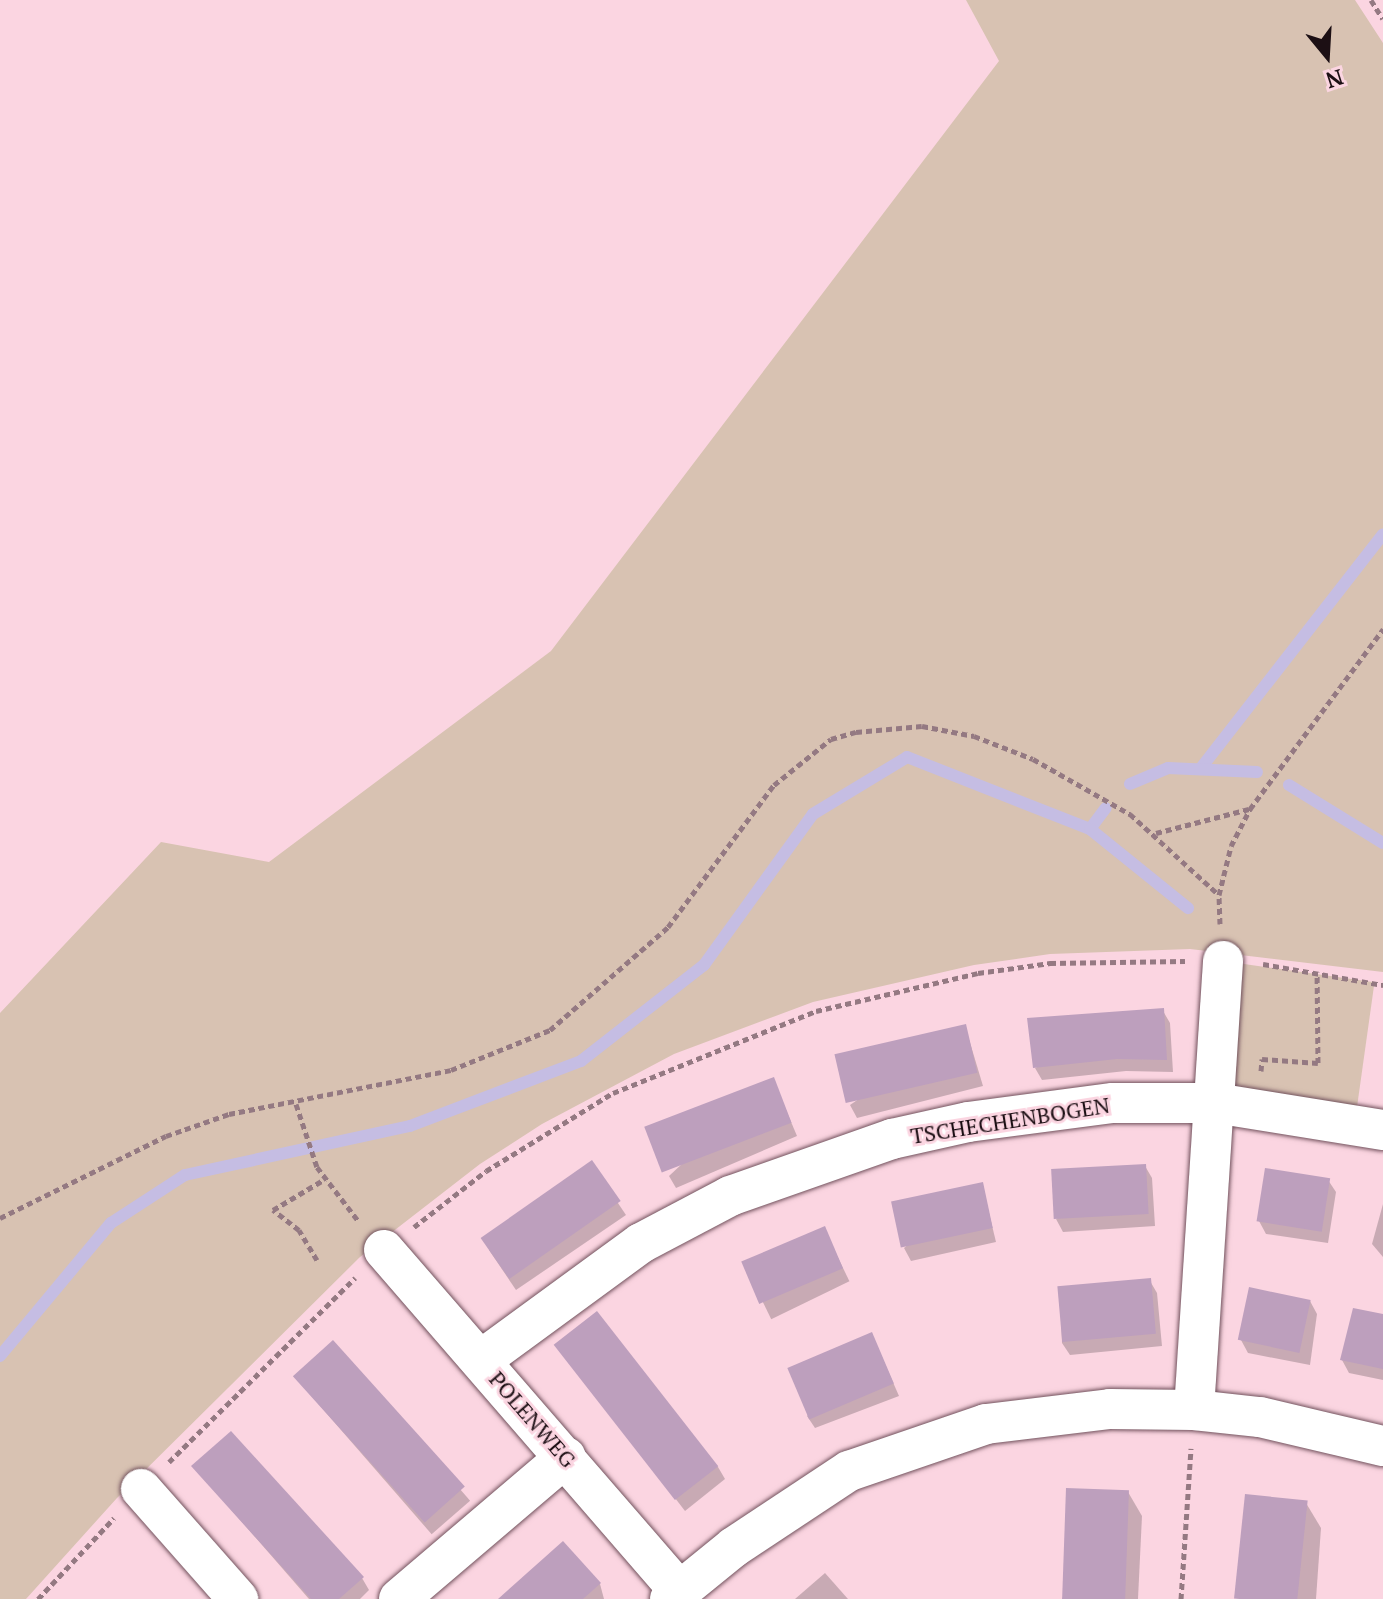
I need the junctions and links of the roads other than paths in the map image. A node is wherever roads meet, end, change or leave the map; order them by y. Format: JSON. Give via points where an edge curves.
{"nodes":[{"id":1,"x":1223,"y":961,"type":"road end"},
{"id":2,"x":1215,"y":1103,"type":"junction"},
{"id":3,"x":1383,"y":1130,"type":"edge"},
{"id":4,"x":384,"y":1250,"type":"road end"},
{"id":5,"x":481,"y":1360,"type":"junction"},
{"id":6,"x":1193,"y":1426,"type":"junction"},
{"id":7,"x":1383,"y":1446,"type":"edge"},
{"id":8,"x":566,"y":1457,"type":"junction"},
{"id":9,"x":141,"y":1489,"type":"road end"},
{"id":10,"x":674,"y":1594,"type":"edge"},
{"id":11,"x":238,"y":1599,"type":"edge"},
{"id":12,"x":399,"y":1599,"type":"edge"}],
"edges":[{"from":1,"to":2,"type":"street"},
{"from":2,"to":3,"type":"street","name":"TSCHECHENBOGEN"},
{"from":2,"to":5,"type":"street","name":"TSCHECHENBOGEN","via":[[1113,1103],[1012,1115],[892,1139],[807,1166],[730,1196],[641,1243],[560,1297]]},
{"from":2,"to":6,"type":"street"},
{"from":4,"to":5,"type":"street","name":"POLENWEG"},
{"from":5,"to":8,"type":"street","name":"POLENWEG"},
{"from":6,"to":7,"type":"street","via":[[1260,1417]]},
{"from":6,"to":10,"type":"street","via":[[1051,1413],[986,1424],[906,1448],[849,1471],[795,1503]]},
{"from":8,"to":10,"type":"street","name":"POLENWEG"},
{"from":8,"to":12,"type":"street"},
{"from":9,"to":11,"type":"street"}]}
